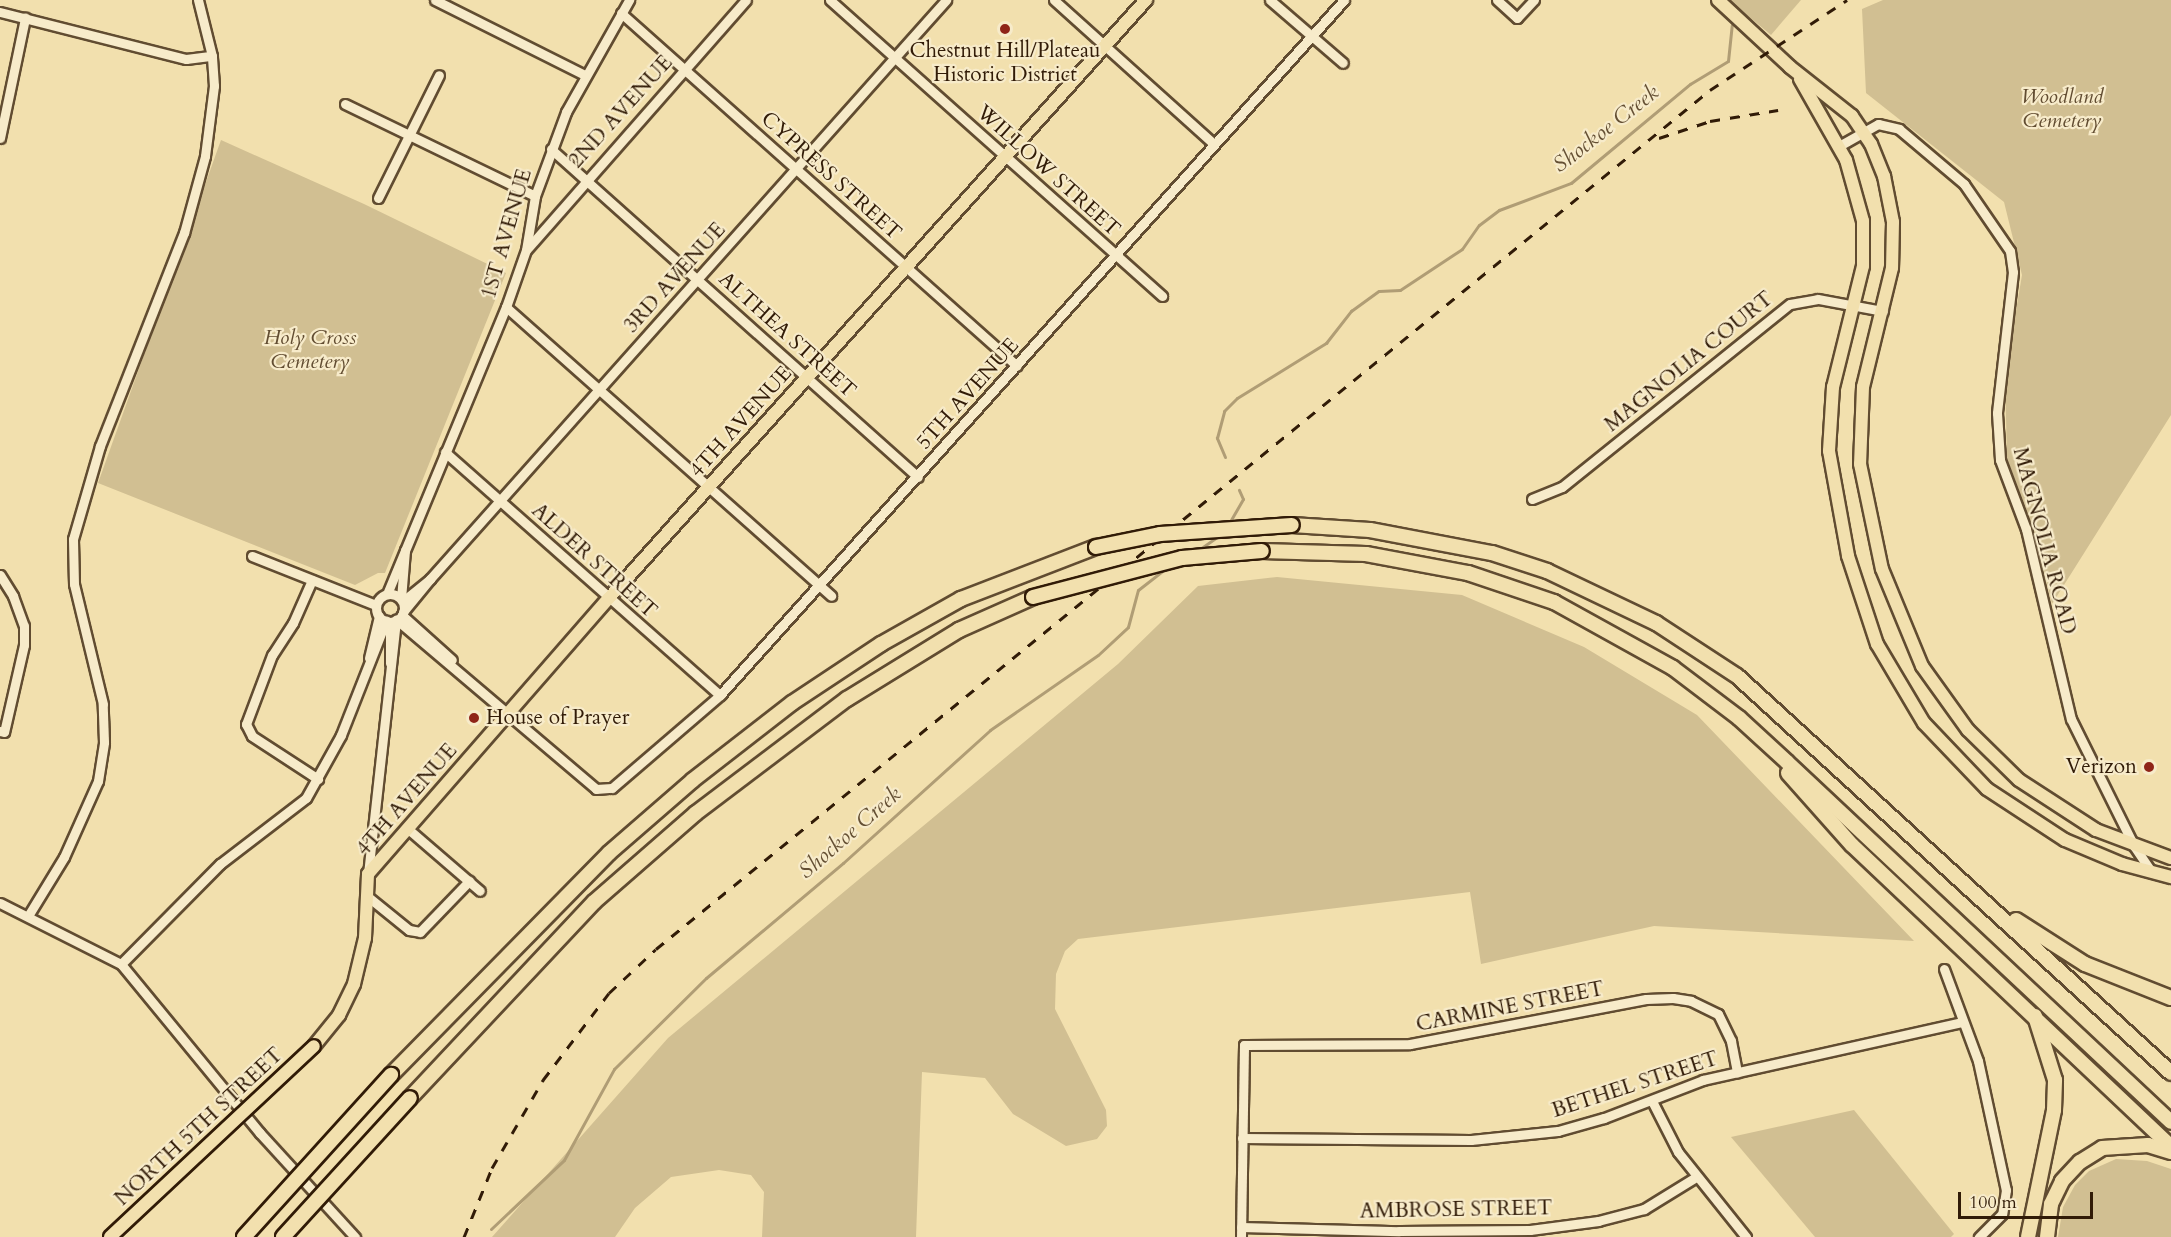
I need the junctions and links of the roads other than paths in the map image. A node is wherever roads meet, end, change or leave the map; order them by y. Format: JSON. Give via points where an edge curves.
{"nodes":[{"id":1,"x":198,"y":0,"type":"edge"},
{"id":2,"x":435,"y":0,"type":"edge"},
{"id":3,"x":629,"y":0,"type":"edge"},
{"id":4,"x":746,"y":0,"type":"edge"},
{"id":5,"x":830,"y":0,"type":"edge"},
{"id":6,"x":946,"y":0,"type":"edge"},
{"id":7,"x":1054,"y":0,"type":"edge"},
{"id":8,"x":1146,"y":0,"type":"edge"},
{"id":9,"x":1270,"y":0,"type":"edge"},
{"id":10,"x":1344,"y":0,"type":"edge"},
{"id":11,"x":1497,"y":0,"type":"edge"},
{"id":12,"x":1534,"y":0,"type":"edge"},
{"id":13,"x":1717,"y":0,"type":"edge"},
{"id":14,"x":0,"y":12,"type":"edge"},
{"id":15,"x":621,"y":13,"type":"junction"},
{"id":16,"x":25,"y":18,"type":"junction"},
{"id":17,"x":1312,"y":35,"type":"junction"},
{"id":18,"x":1105,"y":46,"type":"junction"},
{"id":19,"x":212,"y":56,"type":"junction"},
{"id":20,"x":894,"y":58,"type":"junction"},
{"id":21,"x":1344,"y":63,"type":"dead end"},
{"id":22,"x":1790,"y":67,"type":"junction"},
{"id":23,"x":684,"y":69,"type":"junction"},
{"id":24,"x":439,"y":75,"type":"dead end"},
{"id":25,"x":585,"y":75,"type":"junction"},
{"id":26,"x":345,"y":104,"type":"dead end"},
{"id":27,"x":1864,"y":131,"type":"junction"},
{"id":28,"x":408,"y":135,"type":"junction"},
{"id":29,"x":0,"y":138,"type":"edge"},
{"id":30,"x":1215,"y":144,"type":"junction"},
{"id":31,"x":1839,"y":146,"type":"junction"},
{"id":32,"x":551,"y":149,"type":"junction"},
{"id":33,"x":1004,"y":156,"type":"junction"},
{"id":34,"x":797,"y":171,"type":"junction"},
{"id":35,"x":584,"y":181,"type":"junction"},
{"id":36,"x":535,"y":196,"type":"junction"},
{"id":37,"x":378,"y":198,"type":"dead end"},
{"id":38,"x":526,"y":250,"type":"junction"},
{"id":39,"x":1116,"y":255,"type":"junction"},
{"id":40,"x":906,"y":267,"type":"junction"},
{"id":41,"x":698,"y":280,"type":"junction"},
{"id":42,"x":1162,"y":296,"type":"dead end"},
{"id":43,"x":1855,"y":305,"type":"junction"},
{"id":44,"x":506,"y":307,"type":"junction"},
{"id":45,"x":1883,"y":310,"type":"junction"},
{"id":46,"x":1017,"y":366,"type":"junction"},
{"id":47,"x":807,"y":377,"type":"junction"},
{"id":48,"x":598,"y":389,"type":"junction"},
{"id":49,"x":445,"y":452,"type":"junction"},
{"id":50,"x":918,"y":477,"type":"junction"},
{"id":51,"x":710,"y":487,"type":"junction"},
{"id":52,"x":1532,"y":499,"type":"dead end"},
{"id":53,"x":501,"y":500,"type":"junction"},
{"id":54,"x":405,"y":550,"type":"junction"},
{"id":55,"x":252,"y":556,"type":"dead end"},
{"id":56,"x":1,"y":575,"type":"edge"},
{"id":57,"x":430,"y":579,"type":"junction"},
{"id":58,"x":312,"y":580,"type":"junction"},
{"id":59,"x":819,"y":586,"type":"junction"},
{"id":60,"x":387,"y":594,"type":"junction"},
{"id":61,"x":831,"y":596,"type":"dead end"},
{"id":62,"x":609,"y":598,"type":"junction"},
{"id":63,"x":402,"y":600,"type":"junction"},
{"id":64,"x":376,"y":605,"type":"junction"},
{"id":65,"x":393,"y":618,"type":"junction"},
{"id":66,"x":720,"y":695,"type":"junction"},
{"id":67,"x":508,"y":713,"type":"junction"},
{"id":68,"x":1739,"y":718,"type":"junction"},
{"id":69,"x":2,"y":732,"type":"edge"},
{"id":70,"x":318,"y":779,"type":"junction"},
{"id":71,"x":407,"y":828,"type":"junction"},
{"id":72,"x":2134,"y":846,"type":"junction"},
{"id":73,"x":2171,"y":858,"type":"edge"},
{"id":74,"x":2152,"y":873,"type":"junction"},
{"id":75,"x":368,"y":874,"type":"junction"},
{"id":76,"x":2171,"y":876,"type":"edge"},
{"id":77,"x":468,"y":881,"type":"junction"},
{"id":78,"x":480,"y":891,"type":"dead end"},
{"id":79,"x":367,"y":897,"type":"junction"},
{"id":80,"x":1983,"y":898,"type":"junction"},
{"id":81,"x":0,"y":903,"type":"edge"},
{"id":82,"x":28,"y":916,"type":"junction"},
{"id":83,"x":121,"y":964,"type":"junction"},
{"id":84,"x":1944,"y":969,"type":"dead end"},
{"id":85,"x":2171,"y":998,"type":"edge"},
{"id":86,"x":2034,"y":1014,"type":"junction"},
{"id":87,"x":1962,"y":1022,"type":"junction"},
{"id":88,"x":1737,"y":1072,"type":"junction"},
{"id":89,"x":2171,"y":1073,"type":"edge"},
{"id":90,"x":1652,"y":1101,"type":"junction"},
{"id":91,"x":2171,"y":1122,"type":"edge"},
{"id":92,"x":1242,"y":1138,"type":"junction"},
{"id":93,"x":2171,"y":1146,"type":"edge"},
{"id":94,"x":2171,"y":1152,"type":"edge"},
{"id":95,"x":1696,"y":1177,"type":"junction"},
{"id":96,"x":1241,"y":1227,"type":"junction"},
{"id":97,"x":110,"y":1237,"type":"edge"},
{"id":98,"x":244,"y":1237,"type":"edge"},
{"id":99,"x":283,"y":1237,"type":"edge"},
{"id":100,"x":355,"y":1237,"type":"edge"},
{"id":101,"x":1241,"y":1237,"type":"edge"},
{"id":102,"x":1746,"y":1237,"type":"edge"},
{"id":103,"x":1978,"y":1237,"type":"edge"},
{"id":104,"x":2028,"y":1237,"type":"edge"},
{"id":105,"x":2047,"y":1237,"type":"edge"}],
"edges":[{"from":1,"to":19,"type":"street"},
{"from":2,"to":25,"type":"street"},
{"from":3,"to":15,"type":"street","name":"1ST AVENUE"},
{"from":4,"to":23,"type":"street","name":"2ND AVENUE"},
{"from":5,"to":20,"type":"street","name":"WILLOW STREET"},
{"from":6,"to":20,"type":"street","name":"3RD AVENUE"},
{"from":7,"to":18,"type":"street"},
{"from":8,"to":18,"type":"main road","name":"4TH AVENUE"},
{"from":9,"to":17,"type":"street"},
{"from":10,"to":17,"type":"street","name":"5TH AVENUE"},
{"from":11,"to":12,"type":"street","via":[[1517,18]]},
{"from":13,"to":22,"type":"main road"},
{"from":14,"to":16,"type":"street"},
{"from":15,"to":23,"type":"street","name":"CYPRESS STREET"},
{"from":15,"to":25,"type":"street","name":"1ST AVENUE"},
{"from":16,"to":19,"type":"street","via":[[186,59]]},
{"from":16,"to":29,"type":"street"},
{"from":17,"to":21,"type":"street"},
{"from":17,"to":30,"type":"street","name":"5TH AVENUE"},
{"from":18,"to":30,"type":"street"},
{"from":18,"to":33,"type":"main road","name":"4TH AVENUE"},
{"from":19,"to":82,"type":"street","via":[[213,109],[188,222],[100,446],[73,539],[78,601],[104,704],[98,781],[64,857]]},
{"from":20,"to":33,"type":"street","name":"WILLOW STREET"},
{"from":20,"to":34,"type":"street","name":"3RD AVENUE"},
{"from":22,"to":27,"type":"main road","via":[[1852,116]]},
{"from":22,"to":31,"type":"main road","via":[[1811,94]]},
{"from":23,"to":34,"type":"street","name":"CYPRESS STREET"},
{"from":23,"to":35,"type":"street","name":"2ND AVENUE"},
{"from":24,"to":28,"type":"street"},
{"from":25,"to":32,"type":"street","name":"1ST AVENUE"},
{"from":26,"to":28,"type":"street"},
{"from":27,"to":31,"type":"street","name":"MAGNOLIA ROAD"},
{"from":27,"to":45,"type":"main road","via":[[1884,176],[1893,222],[1892,268]]},
{"from":27,"to":72,"type":"street","name":"MAGNOLIA ROAD","via":[[1883,124],[1908,136],[1964,184],[2010,251],[2013,272],[1997,413],[2000,460],[2026,529],[2072,719]]},
{"from":28,"to":36,"type":"street"},
{"from":28,"to":37,"type":"street"},
{"from":30,"to":39,"type":"street","name":"5TH AVENUE"},
{"from":31,"to":43,"type":"main road","via":[[1857,190],[1863,221],[1863,266]]},
{"from":32,"to":35,"type":"street","name":"ALTHEA STREET"},
{"from":32,"to":36,"type":"street","name":"1ST AVENUE"},
{"from":33,"to":39,"type":"street","name":"WILLOW STREET"},
{"from":33,"to":40,"type":"main road","name":"4TH AVENUE"},
{"from":34,"to":40,"type":"street","name":"CYPRESS STREET"},
{"from":34,"to":41,"type":"street","name":"3RD AVENUE"},
{"from":35,"to":38,"type":"street","name":"2ND AVENUE"},
{"from":35,"to":41,"type":"street","name":"ALTHEA STREET"},
{"from":36,"to":38,"type":"street","name":"1ST AVENUE"},
{"from":38,"to":44,"type":"street","name":"1ST AVENUE"},
{"from":39,"to":42,"type":"street","name":"WILLOW STREET"},
{"from":39,"to":46,"type":"street","name":"5TH AVENUE"},
{"from":40,"to":46,"type":"street","name":"CYPRESS STREET"},
{"from":40,"to":47,"type":"main road","name":"4TH AVENUE"},
{"from":41,"to":47,"type":"street","name":"ALTHEA STREET"},
{"from":41,"to":48,"type":"street","name":"3RD AVENUE"},
{"from":43,"to":45,"type":"street","name":"MAGNOLIA COURT"},
{"from":43,"to":52,"type":"street","name":"MAGNOLIA COURT","via":[[1818,299],[1790,304],[1562,487]]},
{"from":43,"to":74,"type":"main road","via":[[1833,387],[1830,467],[1856,586],[1890,671],[1930,731],[1987,789],[2065,840]]},
{"from":44,"to":48,"type":"street"},
{"from":44,"to":49,"type":"street","name":"1ST AVENUE"},
{"from":45,"to":72,"type":"main road","via":[[1863,387],[1860,464],[1873,538],[1908,639],[1939,693],[1998,762],[2069,815]]},
{"from":46,"to":50,"type":"street","name":"5TH AVENUE"},
{"from":47,"to":50,"type":"street","name":"ALTHEA STREET"},
{"from":47,"to":51,"type":"main road","name":"4TH AVENUE"},
{"from":48,"to":51,"type":"street"},
{"from":48,"to":53,"type":"street","name":"3RD AVENUE"},
{"from":49,"to":53,"type":"street","name":"ALDER STREET"},
{"from":49,"to":54,"type":"street","name":"1ST AVENUE"},
{"from":50,"to":59,"type":"street","name":"5TH AVENUE"},
{"from":51,"to":59,"type":"street"},
{"from":51,"to":62,"type":"main road","name":"4TH AVENUE"},
{"from":53,"to":57,"type":"street","name":"3RD AVENUE"},
{"from":53,"to":62,"type":"street","name":"ALDER STREET"},
{"from":54,"to":60,"type":"street","name":"1ST AVENUE"},
{"from":54,"to":63,"type":"street","name":"1ST AVENUE"},
{"from":55,"to":58,"type":"street"},
{"from":56,"to":69,"type":"street","via":[[24,626],[24,645]]},
{"from":57,"to":63,"type":"street","name":"3RD AVENUE"},
{"from":57,"to":65,"type":"street","name":"3RD AVENUE"},
{"from":58,"to":64,"type":"street"},
{"from":58,"to":70,"type":"street","via":[[293,623],[272,654],[246,724],[252,736]]},
{"from":59,"to":61,"type":"street"},
{"from":59,"to":66,"type":"street","name":"5TH AVENUE"},
{"from":60,"to":63,"type":"street"},
{"from":60,"to":64,"type":"street"},
{"from":62,"to":66,"type":"street","name":"ALDER STREET"},
{"from":62,"to":67,"type":"main road","name":"4TH AVENUE"},
{"from":63,"to":65,"type":"street","name":"1ST AVENUE"},
{"from":64,"to":65,"type":"street"},
{"from":65,"to":67,"type":"street"},
{"from":65,"to":70,"type":"street","via":[[369,663],[342,735]]},
{"from":65,"to":75,"type":"street","via":[[392,668]]},
{"from":66,"to":67,"type":"street","name":"5TH AVENUE","via":[[612,788],[601,791]]},
{"from":67,"to":71,"type":"main road","name":"4TH AVENUE"},
{"from":68,"to":86,"type":"highway","via":[[1852,845]]},
{"from":68,"to":91,"type":"highway"},
{"from":68,"to":99,"type":"highway","bridge":true,"via":[[1673,669],[1587,618],[1505,584],[1417,561],[1366,554],[1262,551],[1182,558],[1033,597],[959,630],[847,699],[696,813],[594,902]]},
{"from":70,"to":83,"type":"street","via":[[300,805],[220,864]]},
{"from":71,"to":75,"type":"main road","name":"4TH AVENUE"},
{"from":71,"to":77,"type":"street"},
{"from":72,"to":73,"type":"main road"},
{"from":72,"to":74,"type":"street","name":"MAGNOLIA ROAD"},
{"from":74,"to":76,"type":"main road"},
{"from":75,"to":79,"type":"main road","name":"NORTH 5TH STREET"},
{"from":77,"to":78,"type":"street"},
{"from":77,"to":79,"type":"street","via":[[424,931],[409,930]]},
{"from":79,"to":97,"type":"main road","name":"NORTH 5TH STREET","bridge":true,"via":[[365,938],[354,984],[339,1015],[314,1046]]},
{"from":80,"to":85,"type":"highway","via":[[2085,964]]},
{"from":80,"to":89,"type":"highway"},
{"from":80,"to":98,"type":"highway","bridge":true,"via":[[1737,676],[1656,623],[1547,571],[1492,553],[1370,530],[1292,525],[1160,534],[1096,547],[961,599],[882,644],[792,703],[693,780],[602,860],[391,1075]]},
{"from":81,"to":82,"type":"street"},
{"from":82,"to":83,"type":"street"},
{"from":83,"to":100,"type":"street","via":[[260,1133]]},
{"from":84,"to":87,"type":"street"},
{"from":86,"to":93,"type":"highway"},
{"from":86,"to":104,"type":"highway","via":[[2055,1080],[2054,1110]]},
{"from":87,"to":88,"type":"street","name":"BETHEL STREET"},
{"from":87,"to":103,"type":"street","via":[[1978,1060],[2007,1202],[2002,1214]]},
{"from":88,"to":90,"type":"street","name":"BETHEL STREET"},
{"from":88,"to":92,"type":"street","name":"CARMINE STREET","via":[[1726,1027],[1718,1014],[1698,1003],[1673,998],[1646,999],[1410,1044],[1244,1045]]},
{"from":90,"to":92,"type":"street","name":"BETHEL STREET","via":[[1558,1131],[1515,1137]]},
{"from":90,"to":95,"type":"street","via":[[1666,1132]]},
{"from":92,"to":96,"type":"street"},
{"from":94,"to":105,"type":"highway","via":[[2148,1145],[2102,1148],[2080,1162],[2062,1181],[2051,1204]]},
{"from":95,"to":96,"type":"street","name":"AMBROSE STREET","via":[[1644,1209],[1598,1221],[1530,1230],[1410,1232]]},
{"from":95,"to":102,"type":"street"},
{"from":96,"to":101,"type":"street"}]}
